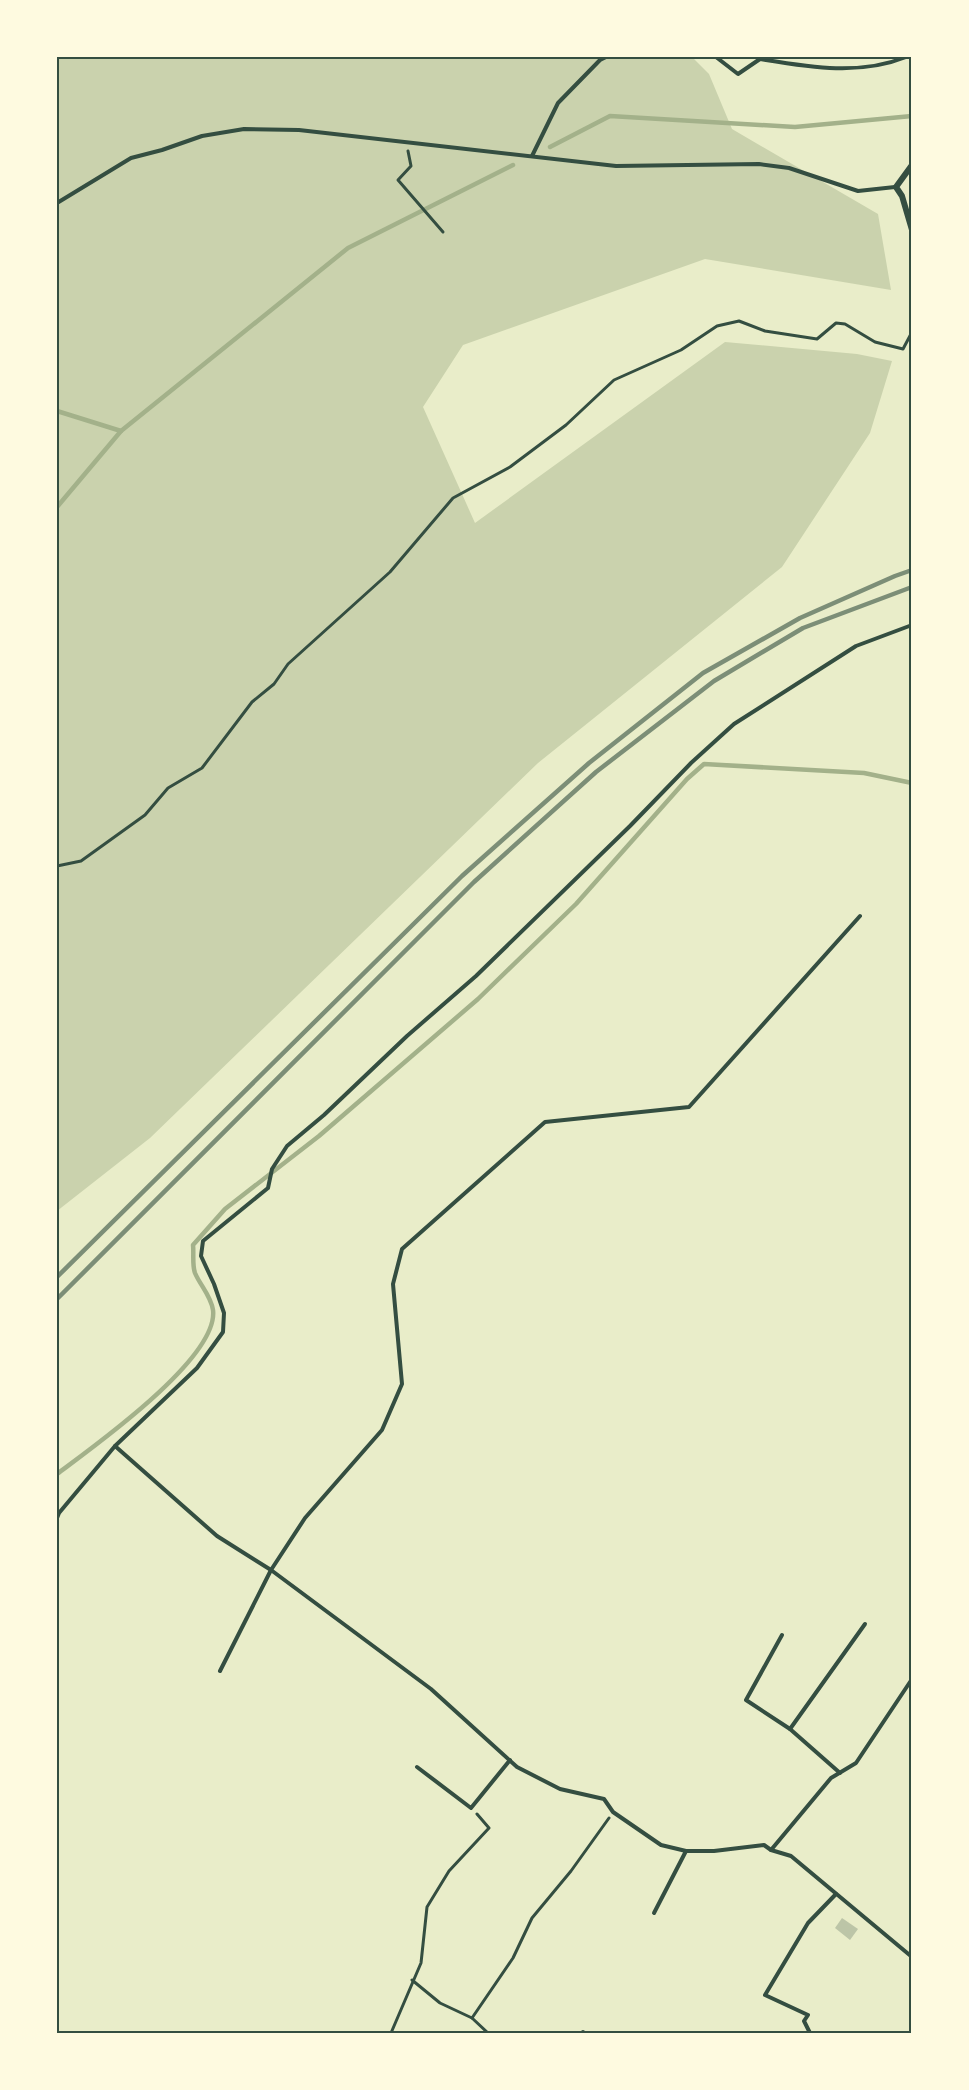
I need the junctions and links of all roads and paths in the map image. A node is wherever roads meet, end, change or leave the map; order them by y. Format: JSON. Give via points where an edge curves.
{"nodes":[{"id":1,"x":606,"y":57,"type":"edge"},
{"id":2,"x":716,"y":57,"type":"edge"},
{"id":3,"x":906,"y":57,"type":"edge"},
{"id":4,"x":428,"y":146,"type":"junction"},
{"id":5,"x":532,"y":156,"type":"junction"},
{"id":6,"x":912,"y":165,"type":"edge"},
{"id":7,"x":896,"y":187,"type":"junction"},
{"id":8,"x":57,"y":203,"type":"edge"},
{"id":9,"x":912,"y":230,"type":"edge"},
{"id":10,"x":443,"y":232,"type":"dead end"},
{"id":11,"x":912,"y":332,"type":"edge"},
{"id":12,"x":912,"y":625,"type":"edge"},
{"id":13,"x":57,"y":866,"type":"edge"},
{"id":14,"x":861,"y":916,"type":"dead end"},
{"id":15,"x":115,"y":1446,"type":"junction"},
{"id":16,"x":57,"y":1518,"type":"edge"},
{"id":17,"x":271,"y":1570,"type":"junction"},
{"id":18,"x":865,"y":1624,"type":"dead end"},
{"id":19,"x":782,"y":1635,"type":"dead end"},
{"id":20,"x":220,"y":1671,"type":"dead end"},
{"id":21,"x":912,"y":1679,"type":"edge"},
{"id":22,"x":790,"y":1730,"type":"junction"},
{"id":23,"x":510,"y":1760,"type":"junction"},
{"id":24,"x":417,"y":1767,"type":"dead end"},
{"id":25,"x":840,"y":1773,"type":"junction"},
{"id":26,"x":471,"y":1808,"type":"junction"},
{"id":27,"x":613,"y":1812,"type":"junction"},
{"id":28,"x":771,"y":1850,"type":"junction"},
{"id":29,"x":686,"y":1851,"type":"junction"},
{"id":30,"x":836,"y":1894,"type":"junction"},
{"id":31,"x":654,"y":1913,"type":"dead end"},
{"id":32,"x":912,"y":1957,"type":"edge"},
{"id":33,"x":412,"y":1980,"type":"junction"},
{"id":34,"x":472,"y":2018,"type":"junction"},
{"id":35,"x":391,"y":2033,"type":"edge"},
{"id":36,"x":488,"y":2033,"type":"edge"},
{"id":37,"x":810,"y":2033,"type":"edge"}],
"edges":[{"from":1,"to":5,"type":"lane","via":[[558,104]]},
{"from":2,"to":3,"type":"lane","via":[[738,74],[760,59],[812,68],[854,69]]},
{"from":4,"to":5,"type":"lane"},
{"from":4,"to":8,"type":"lane","via":[[299,130],[244,129],[202,136],[131,158]]},
{"from":4,"to":10,"type":"path","via":[[408,148],[411,166],[398,180]]},
{"from":5,"to":7,"type":"lane","via":[[616,166],[759,164],[789,168],[858,191]]},
{"from":6,"to":7,"type":"street"},
{"from":7,"to":9,"type":"street"},
{"from":11,"to":13,"type":"path","via":[[903,349],[875,342],[845,324],[836,323],[817,339],[765,331],[739,321],[717,326],[681,350],[614,380],[566,425],[510,467],[453,498],[390,572],[252,702],[202,768],[168,788],[145,815],[81,861]]},
{"from":12,"to":15,"type":"lane","via":[[856,646],[734,724],[476,976],[287,1146],[272,1169],[268,1188],[203,1241],[201,1256],[224,1313],[223,1332],[197,1368]]},
{"from":14,"to":17,"type":"lane","via":[[689,1107],[544,1122],[402,1249],[393,1284],[402,1384],[382,1430],[305,1518]]},
{"from":15,"to":16,"type":"lane"},
{"from":15,"to":17,"type":"lane","via":[[217,1536]]},
{"from":17,"to":20,"type":"lane"},
{"from":17,"to":23,"type":"lane","via":[[430,1689]]},
{"from":18,"to":22,"type":"lane"},
{"from":19,"to":22,"type":"lane","via":[[747,1700]]},
{"from":21,"to":25,"type":"lane","via":[[856,1763]]},
{"from":22,"to":25,"type":"lane"},
{"from":23,"to":26,"type":"lane"},
{"from":23,"to":27,"type":"lane","via":[[560,1788],[604,1799]]},
{"from":24,"to":26,"type":"lane"},
{"from":25,"to":28,"type":"lane","via":[[831,1778]]},
{"from":26,"to":33,"type":"path","via":[[489,1828],[449,1871],[427,1907],[421,1963]]},
{"from":27,"to":29,"type":"lane","via":[[661,1845]]},
{"from":27,"to":34,"type":"path","via":[[532,1918],[513,1958]]},
{"from":28,"to":29,"type":"lane","via":[[764,1845]]},
{"from":28,"to":30,"type":"lane","via":[[791,1856]]},
{"from":29,"to":31,"type":"lane"},
{"from":30,"to":32,"type":"lane"},
{"from":30,"to":37,"type":"lane","via":[[808,1923],[765,1995],[808,2016],[804,2021]]},
{"from":33,"to":34,"type":"path","via":[[441,2003]]},
{"from":33,"to":35,"type":"path"},
{"from":34,"to":36,"type":"path"}]}
